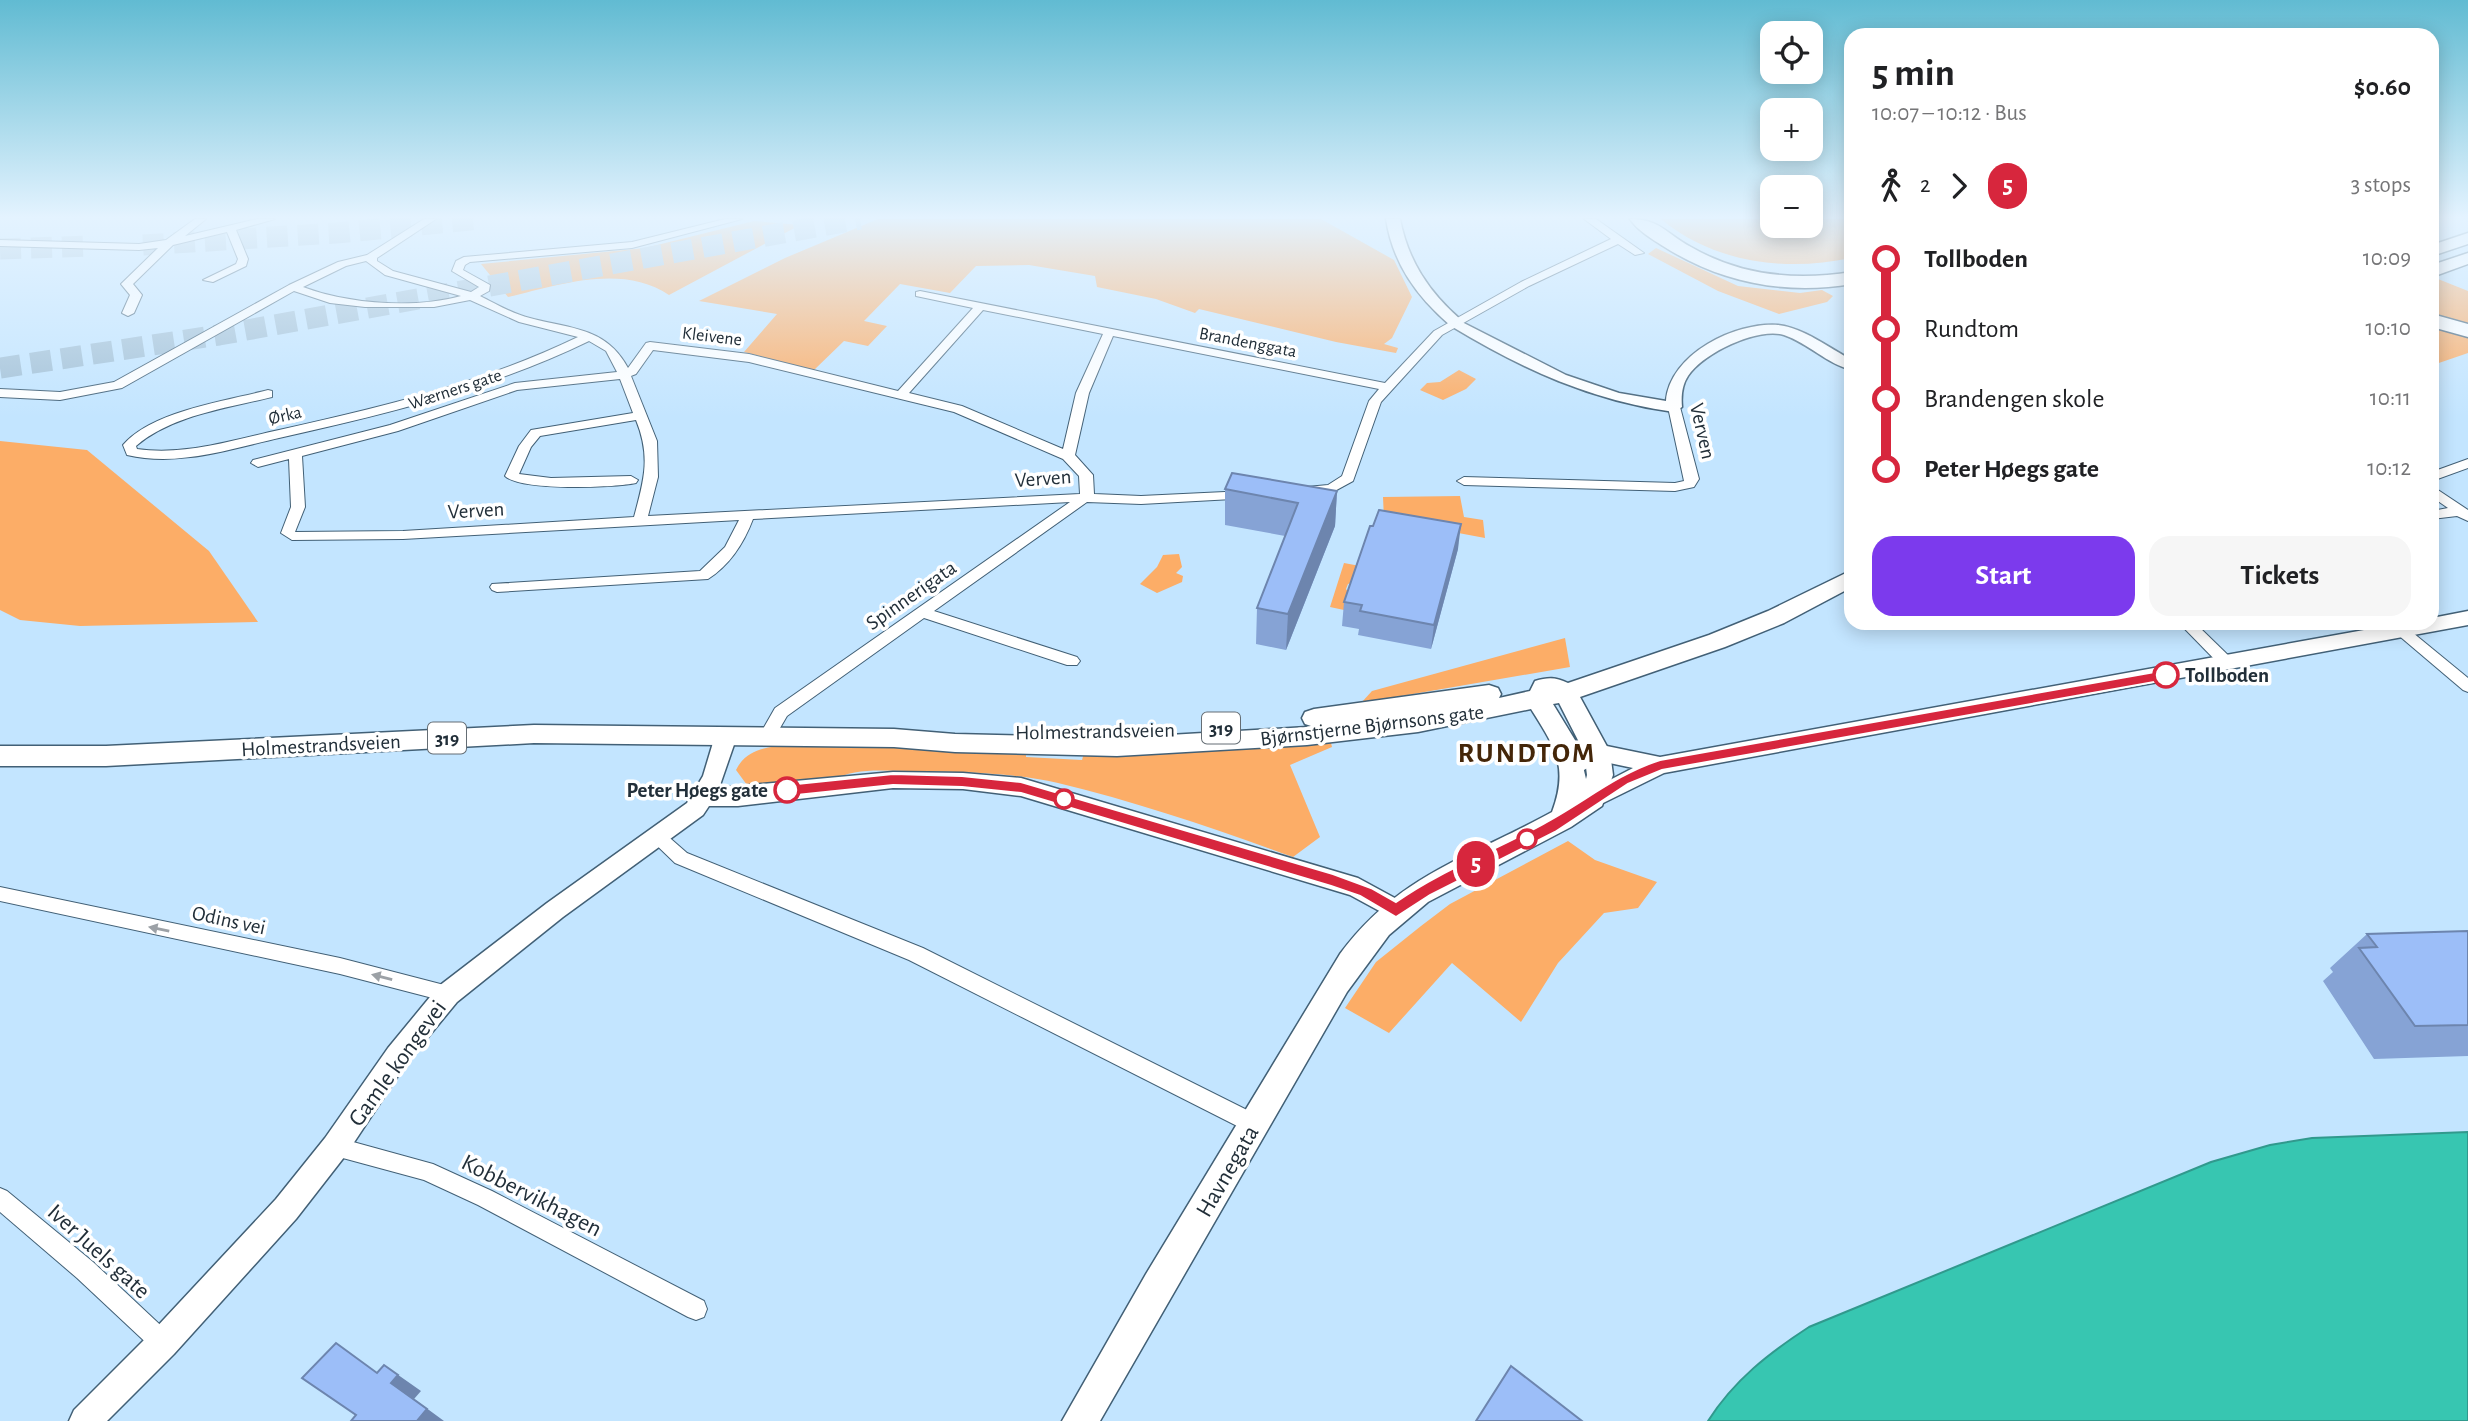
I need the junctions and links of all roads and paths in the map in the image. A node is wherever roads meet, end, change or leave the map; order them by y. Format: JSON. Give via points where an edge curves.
{"nodes":[{"id":1,"x":128,"y":285,"type":"edge"},
{"id":2,"x":297,"y":285,"type":"edge"},
{"id":3,"x":438,"y":285,"type":"edge"},
{"id":4,"x":484,"y":285,"type":"edge"},
{"id":5,"x":1420,"y":285,"type":"edge"},
{"id":6,"x":1523,"y":285,"type":"edge"},
{"id":7,"x":293,"y":287,"type":"junction"},
{"id":8,"x":920,"y":293,"type":"dead end"},
{"id":9,"x":472,"y":297,"type":"junction"},
{"id":10,"x":981,"y":306,"type":"junction"},
{"id":11,"x":2439,"y":311,"type":"edge"},
{"id":12,"x":128,"y":313,"type":"dead end"},
{"id":13,"x":2468,"y":321,"type":"edge"},
{"id":14,"x":2439,"y":322,"type":"edge"},
{"id":15,"x":1456,"y":323,"type":"junction"},
{"id":16,"x":2468,"y":331,"type":"edge"},
{"id":17,"x":1109,"y":333,"type":"junction"},
{"id":18,"x":591,"y":337,"type":"junction"},
{"id":19,"x":1844,"y":362,"type":"edge"},
{"id":20,"x":624,"y":375,"type":"junction"},
{"id":21,"x":1385,"y":387,"type":"junction"},
{"id":22,"x":0,"y":393,"type":"edge"},
{"id":23,"x":268,"y":394,"type":"dead end"},
{"id":24,"x":900,"y":396,"type":"junction"},
{"id":25,"x":1674,"y":407,"type":"junction"},
{"id":26,"x":642,"y":415,"type":"junction"},
{"id":27,"x":295,"y":454,"type":"junction"},
{"id":28,"x":1068,"y":456,"type":"junction"},
{"id":29,"x":258,"y":463,"type":"dead end"},
{"id":30,"x":2468,"y":463,"type":"edge"},
{"id":31,"x":2439,"y":474,"type":"edge"},
{"id":32,"x":631,"y":480,"type":"dead end"},
{"id":33,"x":1464,"y":481,"type":"dead end"},
{"id":34,"x":1296,"y":492,"type":"edge"},
{"id":35,"x":1257,"y":494,"type":"edge"},
{"id":36,"x":2439,"y":495,"type":"edge"},
{"id":37,"x":1087,"y":496,"type":"junction"},
{"id":38,"x":2464,"y":514,"type":"edge"},
{"id":39,"x":2439,"y":515,"type":"edge"},
{"id":40,"x":747,"y":517,"type":"junction"},
{"id":41,"x":640,"y":522,"type":"junction"},
{"id":42,"x":1844,"y":569,"type":"edge"},
{"id":43,"x":1844,"y":581,"type":"edge"},
{"id":44,"x":497,"y":587,"type":"dead end"},
{"id":45,"x":923,"y":613,"type":"junction"},
{"id":46,"x":2468,"y":618,"type":"edge"},
{"id":47,"x":2439,"y":622,"type":"edge"},
{"id":48,"x":2193,"y":630,"type":"edge"},
{"id":49,"x":2382,"y":630,"type":"edge"},
{"id":50,"x":2400,"y":630,"type":"edge"},
{"id":51,"x":1072,"y":661,"type":"dead end"},
{"id":52,"x":2228,"y":664,"type":"junction"},
{"id":53,"x":2468,"y":686,"type":"edge"},
{"id":54,"x":1550,"y":692,"type":"junction"},
{"id":55,"x":726,"y":736,"type":"junction"},
{"id":56,"x":767,"y":736,"type":"junction"},
{"id":57,"x":894,"y":738,"type":"junction"},
{"id":58,"x":1035,"y":747,"type":"joint"},
{"id":59,"x":0,"y":756,"type":"edge"},
{"id":60,"x":1660,"y":765,"type":"junction"},
{"id":61,"x":1598,"y":775,"type":"junction"},
{"id":62,"x":705,"y":797,"type":"junction"},
{"id":63,"x":1562,"y":820,"type":"junction"},
{"id":64,"x":657,"y":837,"type":"junction"},
{"id":65,"x":0,"y":894,"type":"edge"},
{"id":66,"x":1388,"y":918,"type":"junction"},
{"id":67,"x":448,"y":994,"type":"junction"},
{"id":68,"x":1254,"y":1124,"type":"junction"},
{"id":69,"x":335,"y":1147,"type":"junction"},
{"id":70,"x":0,"y":1198,"type":"edge"},
{"id":71,"x":696,"y":1310,"type":"dead end"},
{"id":72,"x":163,"y":1343,"type":"junction"},
{"id":73,"x":85,"y":1421,"type":"edge"},
{"id":74,"x":1080,"y":1421,"type":"edge"}],
"edges":[{"from":1,"to":12,"type":"street","via":[[136,295]]},
{"from":2,"to":7,"type":"street"},
{"from":3,"to":9,"type":"street"},
{"from":4,"to":9,"type":"street"},
{"from":5,"to":15,"type":"main road"},
{"from":6,"to":15,"type":"street"},
{"from":7,"to":9,"type":"street","via":[[329,300],[360,302],[451,303]]},
{"from":7,"to":22,"type":"street","via":[[118,385],[60,396]]},
{"from":8,"to":10,"type":"street","name":"Brandenggata"},
{"from":9,"to":18,"type":"street","via":[[523,320]]},
{"from":10,"to":17,"type":"street","name":"Brandenggata"},
{"from":10,"to":24,"type":"street"},
{"from":11,"to":13,"type":"highway"},
{"from":14,"to":16,"type":"highway"},
{"from":15,"to":21,"type":"street","via":[[1432,338]]},
{"from":15,"to":25,"type":"street","via":[[1526,363],[1576,384],[1633,402]]},
{"from":17,"to":21,"type":"street","name":"Brandenggata"},
{"from":17,"to":28,"type":"street","via":[[1077,400]]},
{"from":18,"to":20,"type":"street","via":[[610,349]]},
{"from":18,"to":23,"type":"street","name":"Ørka","via":[[477,384],[361,416],[173,454],[146,455],[132,452],[129,445],[138,435]]},
{"from":19,"to":25,"type":"street","name":"Verven","via":[[1780,328],[1748,333],[1694,362],[1677,383]]},
{"from":20,"to":24,"type":"street","name":"Kleivene","via":[[650,346],[749,358]]},
{"from":20,"to":26,"type":"street"},
{"from":20,"to":27,"type":"street","name":"Wærners gate","via":[[514,387],[394,428]]},
{"from":21,"to":34,"type":"street","via":[[1375,401],[1350,475],[1328,489]]},
{"from":24,"to":28,"type":"street","name":"Kleivene","via":[[982,417]]},
{"from":25,"to":33,"type":"street","name":"Verven","via":[[1692,479],[1689,484]]},
{"from":26,"to":32,"type":"street","via":[[536,433],[512,476]]},
{"from":26,"to":41,"type":"street","via":[[651,441],[651,477]]},
{"from":27,"to":29,"type":"street","name":"Wærners gate"},
{"from":27,"to":41,"type":"street","name":"Verven","via":[[298,507],[288,533],[292,536],[403,536]]},
{"from":28,"to":37,"type":"street","via":[[1086,475]]},
{"from":30,"to":31,"type":"street"},
{"from":35,"to":37,"type":"street","name":"Verven","via":[[1140,500]]},
{"from":36,"to":38,"type":"street"},
{"from":37,"to":40,"type":"street","name":"Verven"},
{"from":37,"to":45,"type":"street","name":"Spinnerigata"},
{"from":38,"to":39,"type":"street"},
{"from":40,"to":41,"type":"street","name":"Verven"},
{"from":40,"to":44,"type":"street","via":[[741,533],[714,569],[703,576]]},
{"from":42,"to":54,"type":"main road","name":"Bjørnstjerne Bjørnsons gate","number":"319","via":[[1793,597]]},
{"from":43,"to":54,"type":"main road","name":"Bjørnstjerne Bjørnsons gate","number":"319","via":[[1728,636]]},
{"from":45,"to":51,"type":"street"},
{"from":45,"to":56,"type":"street","name":"Spinnerigata","via":[[781,712]]},
{"from":46,"to":47,"type":"main road"},
{"from":48,"to":52,"type":"street"},
{"from":49,"to":52,"type":"main road"},
{"from":50,"to":53,"type":"street"},
{"from":52,"to":60,"type":"main road"},
{"from":54,"to":57,"type":"main road","name":"Holmestrandsveien","number":"319","via":[[1268,724]]},
{"from":54,"to":58,"type":"main road","name":"Bjørnstjerne Bjørnsons gate","number":"319","via":[[1418,723],[1307,736],[1185,745]]},
{"from":54,"to":61,"type":"main road"},
{"from":55,"to":56,"type":"main road","name":"Holmestrandsveien","number":"319"},
{"from":55,"to":59,"type":"main road","name":"Holmestrandsveien","number":"319","via":[[479,736],[182,752]]},
{"from":55,"to":62,"type":"main road","name":"Gamle kongevei"},
{"from":56,"to":57,"type":"main road","name":"Holmestrandsveien","number":"319"},
{"from":57,"to":58,"type":"main road","name":"Holmestrandsveien","number":"319"},
{"from":60,"to":61,"type":"main road"},
{"from":60,"to":61,"type":"main road"},
{"from":61,"to":63,"type":"main road","name":"Havnegata"},
{"from":61,"to":63,"type":"main road","via":[[1575,788]]},
{"from":62,"to":64,"type":"main road","name":"Gamle kongevei"},
{"from":62,"to":66,"type":"main road","via":[[893,780],[1021,788],[1358,888]]},
{"from":63,"to":66,"type":"main road","name":"Havnegata","via":[[1425,890]]},
{"from":64,"to":67,"type":"main road","name":"Gamle kongevei","via":[[555,909]]},
{"from":64,"to":68,"type":"street","via":[[688,861],[916,954]]},
{"from":67,"to":65,"type":"street","name":"Odins vei","one_way":true,"via":[[340,966]]},
{"from":66,"to":68,"type":"main road","name":"Havnegata","via":[[1349,967]]},
{"from":67,"to":69,"type":"main road","name":"Gamle kongevei","via":[[397,1056]]},
{"from":68,"to":74,"type":"main road","name":"Havnegata"},
{"from":69,"to":71,"type":"street","name":"Kobbervikhagen","via":[[426,1171]]},
{"from":69,"to":72,"type":"main road","name":"Gamle kongevei","via":[[286,1209]]},
{"from":70,"to":72,"type":"street","name":"Iver Juels gate"},
{"from":72,"to":73,"type":"main road","name":"Gamle kongevei"}]}
